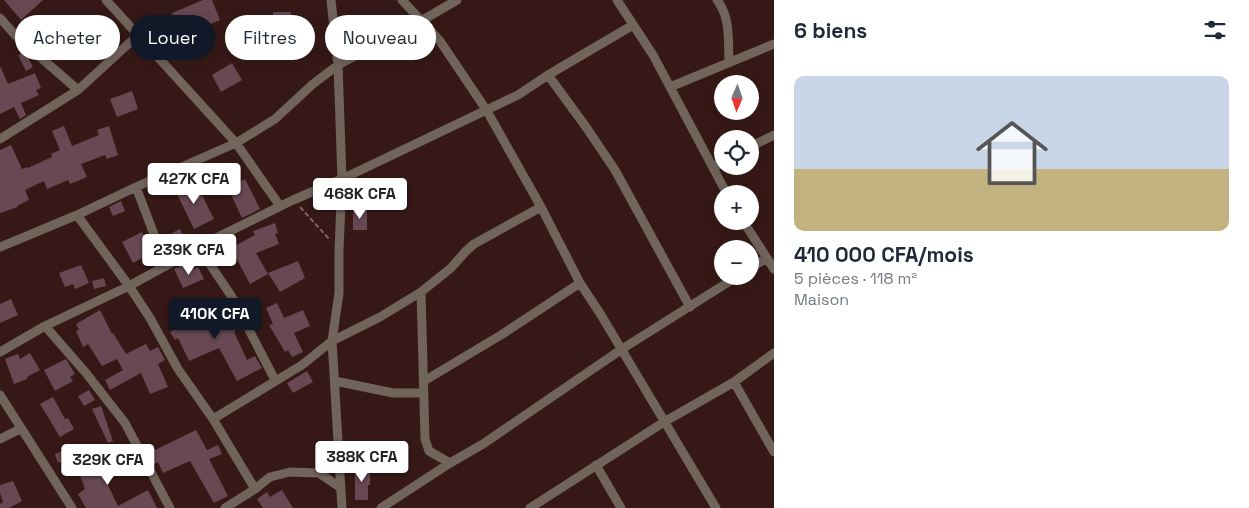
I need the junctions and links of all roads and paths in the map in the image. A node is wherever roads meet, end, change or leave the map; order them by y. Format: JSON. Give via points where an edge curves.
{"nodes":[{"id":1,"x":106,"y":0,"type":"edge"},
{"id":2,"x":331,"y":0,"type":"edge"},
{"id":3,"x":402,"y":0,"type":"edge"},
{"id":4,"x":457,"y":0,"type":"edge"},
{"id":5,"x":617,"y":0,"type":"edge"},
{"id":6,"x":717,"y":0,"type":"edge"},
{"id":7,"x":416,"y":15,"type":"edge"},
{"id":8,"x":432,"y":15,"type":"edge"},
{"id":9,"x":0,"y":18,"type":"edge"},
{"id":10,"x":633,"y":25,"type":"junction"},
{"id":11,"x":130,"y":28,"type":"edge"},
{"id":12,"x":436,"y":37,"type":"edge"},
{"id":13,"x":130,"y":42,"type":"edge"},
{"id":14,"x":774,"y":44,"type":"edge"},
{"id":15,"x":159,"y":60,"type":"edge"},
{"id":16,"x":348,"y":60,"type":"edge"},
{"id":17,"x":729,"y":63,"type":"junction"},
{"id":18,"x":338,"y":65,"type":"junction"},
{"id":19,"x":548,"y":75,"type":"junction"},
{"id":20,"x":670,"y":87,"type":"junction"},
{"id":21,"x":78,"y":90,"type":"junction"},
{"id":22,"x":487,"y":110,"type":"junction"},
{"id":23,"x":774,"y":135,"type":"edge"},
{"id":24,"x":0,"y":139,"type":"edge"},
{"id":25,"x":759,"y":142,"type":"edge"},
{"id":26,"x":236,"y":143,"type":"junction"},
{"id":27,"x":713,"y":168,"type":"joint"},
{"id":28,"x":342,"y":179,"type":"junction"},
{"id":29,"x":722,"y":185,"type":"edge"},
{"id":30,"x":136,"y":187,"type":"junction"},
{"id":31,"x":293,"y":200,"type":"junction"},
{"id":32,"x":280,"y":206,"type":"junction"},
{"id":33,"x":542,"y":207,"type":"junction"},
{"id":34,"x":77,"y":216,"type":"junction"},
{"id":35,"x":749,"y":230,"type":"edge"},
{"id":36,"x":0,"y":247,"type":"edge"},
{"id":37,"x":200,"y":248,"type":"junction"},
{"id":38,"x":339,"y":250,"type":"junction"},
{"id":39,"x":766,"y":258,"type":"junction"},
{"id":40,"x":759,"y":262,"type":"edge"},
{"id":41,"x":166,"y":266,"type":"junction"},
{"id":42,"x":774,"y":269,"type":"edge"},
{"id":43,"x":580,"y":283,"type":"junction"},
{"id":44,"x":724,"y":285,"type":"edge"},
{"id":45,"x":129,"y":286,"type":"junction"},
{"id":46,"x":421,"y":292,"type":"junction"},
{"id":47,"x":690,"y":307,"type":"junction"},
{"id":48,"x":45,"y":326,"type":"junction"},
{"id":49,"x":332,"y":341,"type":"junction"},
{"id":50,"x":622,"y":349,"type":"junction"},
{"id":51,"x":0,"y":352,"type":"edge"},
{"id":52,"x":774,"y":353,"type":"edge"},
{"id":53,"x":275,"y":380,"type":"junction"},
{"id":54,"x":335,"y":381,"type":"junction"},
{"id":55,"x":424,"y":381,"type":"junction"},
{"id":56,"x":734,"y":382,"type":"junction"},
{"id":57,"x":424,"y":394,"type":"junction"},
{"id":58,"x":0,"y":395,"type":"edge"},
{"id":59,"x":213,"y":419,"type":"junction"},
{"id":60,"x":664,"y":422,"type":"junction"},
{"id":61,"x":20,"y":429,"type":"junction"},
{"id":62,"x":0,"y":440,"type":"edge"},
{"id":63,"x":774,"y":452,"type":"edge"},
{"id":64,"x":450,"y":463,"type":"junction"},
{"id":65,"x":596,"y":465,"type":"junction"},
{"id":66,"x":341,"y":488,"type":"junction"},
{"id":67,"x":255,"y":489,"type":"junction"},
{"id":68,"x":72,"y":508,"type":"edge"},
{"id":69,"x":170,"y":508,"type":"edge"},
{"id":70,"x":225,"y":508,"type":"edge"},
{"id":71,"x":342,"y":508,"type":"edge"},
{"id":72,"x":381,"y":508,"type":"edge"},
{"id":73,"x":530,"y":508,"type":"edge"},
{"id":74,"x":621,"y":508,"type":"edge"},
{"id":75,"x":716,"y":508,"type":"edge"}],
"edges":[{"from":1,"to":11,"type":"street"},
{"from":2,"to":18,"type":"street"},
{"from":3,"to":7,"type":"street"},
{"from":4,"to":8,"type":"street"},
{"from":5,"to":10,"type":"street"},
{"from":6,"to":17,"type":"street","via":[[728,26]]},
{"from":9,"to":21,"type":"street"},
{"from":10,"to":19,"type":"street"},
{"from":10,"to":20,"type":"street"},
{"from":12,"to":22,"type":"street"},
{"from":13,"to":21,"type":"street"},
{"from":14,"to":17,"type":"street"},
{"from":15,"to":26,"type":"street"},
{"from":16,"to":18,"type":"street"},
{"from":17,"to":20,"type":"street"},
{"from":18,"to":26,"type":"street","via":[[275,119]]},
{"from":18,"to":28,"type":"street"},
{"from":19,"to":22,"type":"street"},
{"from":19,"to":47,"type":"street","via":[[615,170]]},
{"from":20,"to":27,"type":"street"},
{"from":21,"to":24,"type":"street"},
{"from":22,"to":28,"type":"street"},
{"from":22,"to":33,"type":"street"},
{"from":23,"to":25,"type":"street"},
{"from":26,"to":30,"type":"street"},
{"from":26,"to":32,"type":"street"},
{"from":27,"to":29,"type":"street"},
{"from":28,"to":31,"type":"street"},
{"from":28,"to":38,"type":"street"},
{"from":30,"to":34,"type":"street"},
{"from":30,"to":41,"type":"street"},
{"from":31,"to":32,"type":"street"},
{"from":31,"to":38,"type":"path"},
{"from":32,"to":37,"type":"street"},
{"from":33,"to":43,"type":"street"},
{"from":33,"to":46,"type":"street","via":[[474,244]]},
{"from":34,"to":36,"type":"street"},
{"from":34,"to":45,"type":"street"},
{"from":35,"to":39,"type":"street"},
{"from":37,"to":41,"type":"street"},
{"from":37,"to":53,"type":"street","via":[[232,297]]},
{"from":38,"to":49,"type":"street","via":[[339,293]]},
{"from":39,"to":40,"type":"street"},
{"from":39,"to":42,"type":"street"},
{"from":41,"to":45,"type":"street"},
{"from":43,"to":50,"type":"street"},
{"from":43,"to":55,"type":"street"},
{"from":44,"to":47,"type":"street"},
{"from":45,"to":48,"type":"street"},
{"from":45,"to":59,"type":"street","via":[[178,369]]},
{"from":46,"to":49,"type":"street"},
{"from":46,"to":55,"type":"street"},
{"from":47,"to":50,"type":"street"},
{"from":48,"to":51,"type":"street"},
{"from":48,"to":69,"type":"street","via":[[125,423]]},
{"from":49,"to":53,"type":"street","via":[[302,365]]},
{"from":49,"to":54,"type":"street"},
{"from":50,"to":60,"type":"street"},
{"from":50,"to":64,"type":"street"},
{"from":52,"to":56,"type":"street"},
{"from":53,"to":59,"type":"street"},
{"from":54,"to":57,"type":"street","via":[[393,392]]},
{"from":54,"to":66,"type":"street"},
{"from":55,"to":57,"type":"street"},
{"from":56,"to":60,"type":"street"},
{"from":56,"to":63,"type":"street"},
{"from":57,"to":64,"type":"street","via":[[428,448]]},
{"from":58,"to":61,"type":"street"},
{"from":59,"to":67,"type":"street"},
{"from":60,"to":65,"type":"street"},
{"from":60,"to":75,"type":"street"},
{"from":61,"to":62,"type":"street"},
{"from":61,"to":68,"type":"street"},
{"from":64,"to":72,"type":"street"},
{"from":65,"to":73,"type":"street"},
{"from":65,"to":74,"type":"street"},
{"from":66,"to":67,"type":"street","via":[[319,473],[290,472],[270,477]]},
{"from":66,"to":71,"type":"street"},
{"from":67,"to":70,"type":"street"}]}
